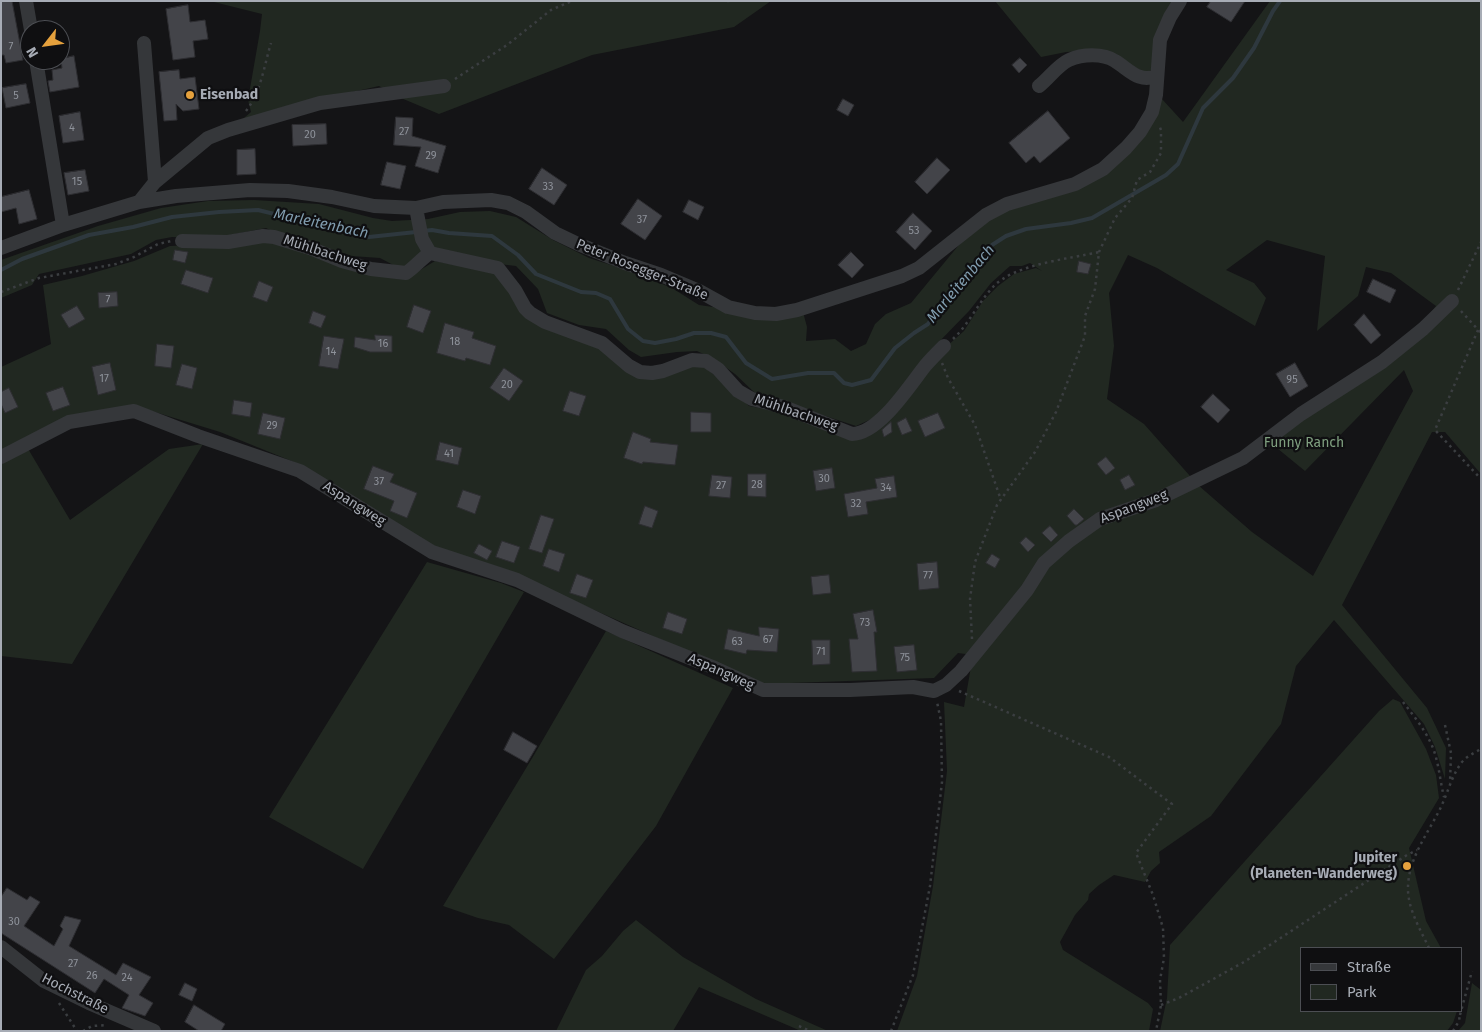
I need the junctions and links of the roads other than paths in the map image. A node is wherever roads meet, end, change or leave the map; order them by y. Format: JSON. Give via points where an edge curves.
{"nodes":[{"id":1,"x":26,"y":1,"type":"edge"},
{"id":2,"x":1180,"y":1,"type":"edge"},
{"id":3,"x":29,"y":20,"type":"edge"},
{"id":4,"x":144,"y":43,"type":"dead end"},
{"id":5,"x":1067,"y":61,"type":"junction"},
{"id":6,"x":1048,"y":64,"type":"dead end"},
{"id":7,"x":38,"y":70,"type":"edge"},
{"id":8,"x":1157,"y":76,"type":"junction"},
{"id":9,"x":444,"y":86,"type":"road end"},
{"id":10,"x":1039,"y":86,"type":"dead end"},
{"id":11,"x":155,"y":182,"type":"junction"},
{"id":12,"x":139,"y":202,"type":"junction"},
{"id":13,"x":416,"y":208,"type":"junction"},
{"id":14,"x":63,"y":225,"type":"junction"},
{"id":15,"x":182,"y":241,"type":"road end"},
{"id":16,"x":1,"y":248,"type":"edge"},
{"id":17,"x":430,"y":253,"type":"junction"},
{"id":18,"x":1452,"y":301,"type":"road end"},
{"id":19,"x":944,"y":346,"type":"road end"},
{"id":20,"x":1,"y":457,"type":"edge"},
{"id":21,"x":1,"y":947,"type":"edge"},
{"id":22,"x":154,"y":1031,"type":"edge"}],
"edges":[{"from":1,"to":3,"type":"street"},
{"from":2,"to":8,"type":"street","name":"Peter Rosegger-Straße","via":[[1160,40]]},
{"from":4,"to":11,"type":"street"},
{"from":5,"to":6,"type":"street"},
{"from":5,"to":8,"type":"street","via":[[1099,56],[1114,60],[1141,77]]},
{"from":5,"to":10,"type":"street"},
{"from":7,"to":14,"type":"street"},
{"from":8,"to":13,"type":"street","name":"Peter Rosegger-Straße","via":[[1152,112],[1126,148],[1102,169],[1075,184],[1007,204],[986,214],[920,268],[798,310],[776,314],[755,314],[728,307],[661,274],[578,244],[508,203],[491,200],[443,202]]},
{"from":9,"to":11,"type":"street","via":[[320,103],[231,130],[208,138]]},
{"from":11,"to":12,"type":"street"},
{"from":12,"to":13,"type":"street","name":"Peter Rosegger-Straße","via":[[176,196],[288,191],[374,206]]},
{"from":12,"to":14,"type":"street","name":"Peter Rosegger-Straße"},
{"from":13,"to":17,"type":"street","via":[[422,239]]},
{"from":14,"to":16,"type":"street","name":"Peter Rosegger-Straße"},
{"from":15,"to":17,"type":"street","name":"Mühlbachweg","via":[[228,242],[274,237],[371,269],[406,273]]},
{"from":17,"to":19,"type":"street","name":"Mühlbachweg","via":[[498,268],[530,313],[545,322],[602,343],[640,372],[663,371],[692,360],[706,361],[738,391],[852,434],[866,430],[890,412]]},
{"from":18,"to":20,"type":"street","name":"Aspangweg","via":[[1382,362],[1301,414],[1244,458],[1156,500],[1100,519],[1069,541],[1044,563],[1027,590],[974,655],[940,688],[763,690],[622,631],[517,580],[432,552],[300,471],[134,411],[69,422]]},
{"from":21,"to":22,"type":"street","name":"Hochstraße","via":[[44,981]]}]}
